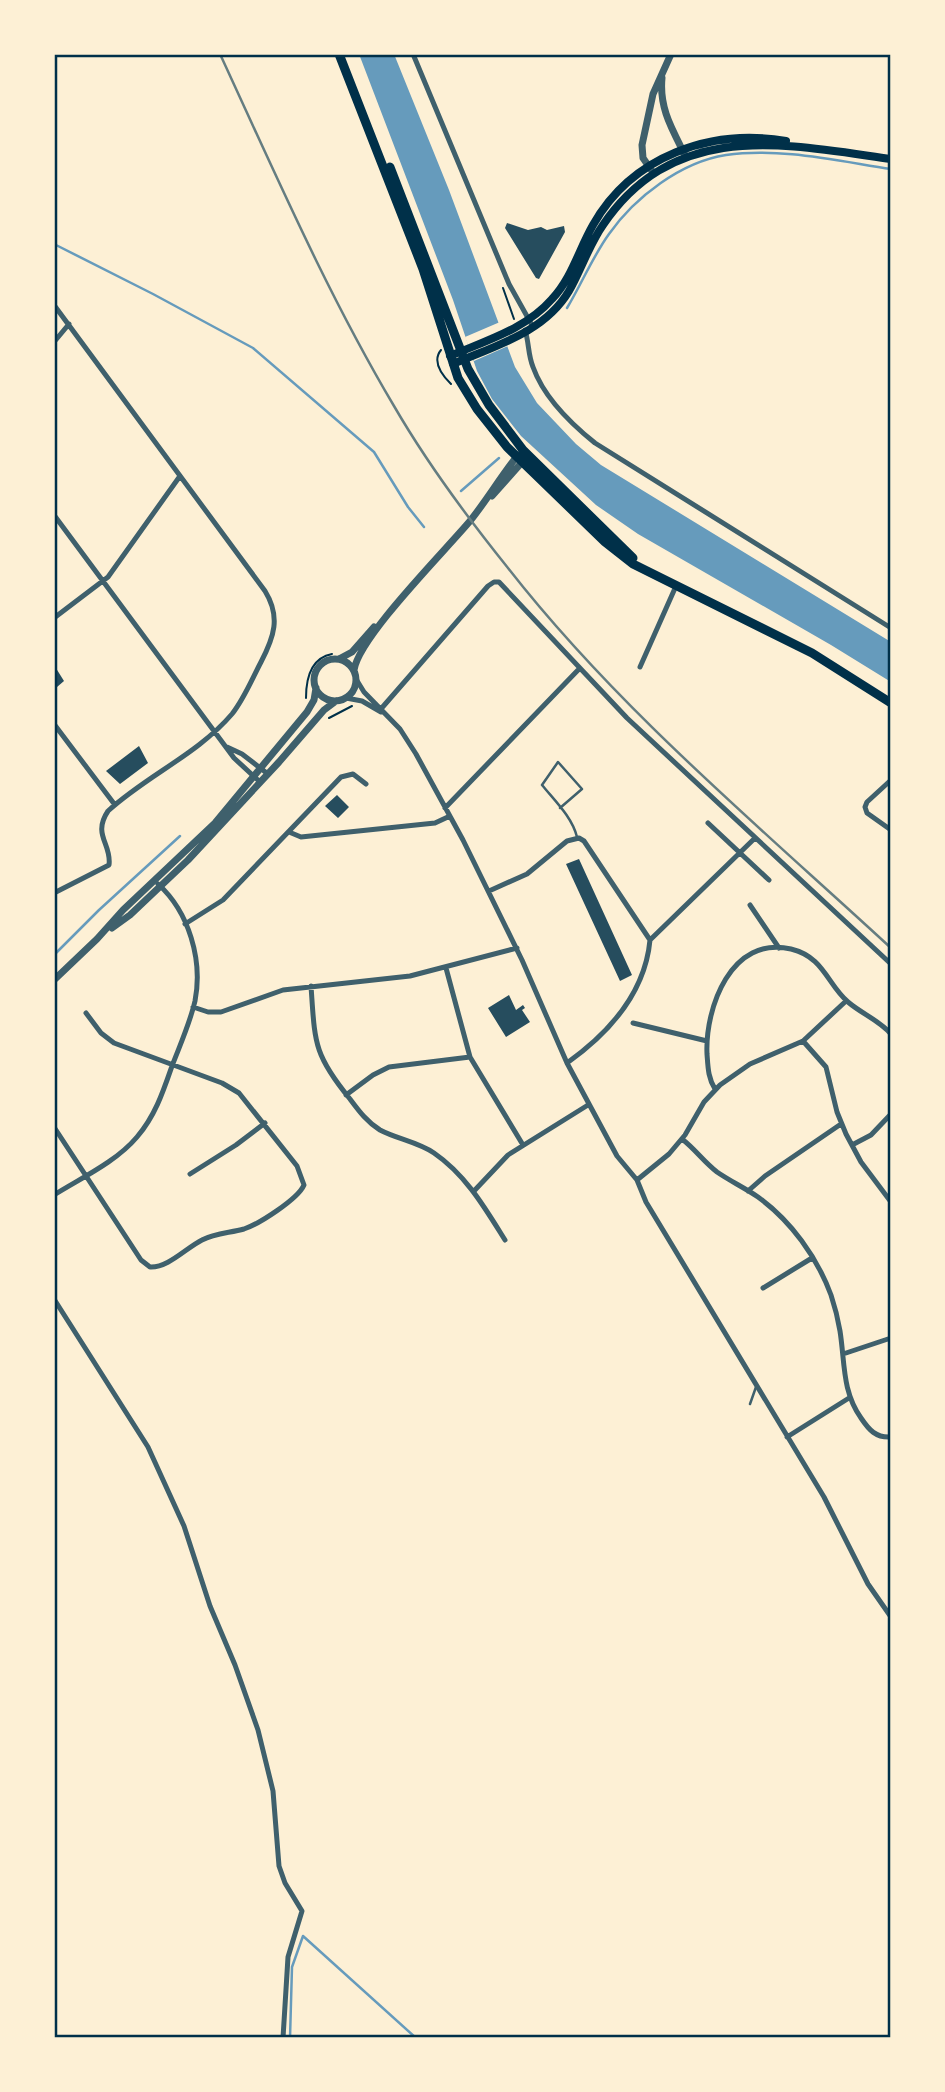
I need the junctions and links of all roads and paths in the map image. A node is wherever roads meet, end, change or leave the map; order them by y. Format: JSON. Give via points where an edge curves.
{"nodes":[{"id":1,"x":339,"y":54,"type":"edge"},
{"id":2,"x":413,"y":54,"type":"edge"},
{"id":3,"x":671,"y":54,"type":"edge"},
{"id":4,"x":663,"y":74,"type":"junction"},
{"id":5,"x":354,"y":93,"type":"junction"},
{"id":6,"x":684,"y":153,"type":"junction"},
{"id":7,"x":891,"y":159,"type":"edge"},
{"id":8,"x":648,"y":166,"type":"junction"},
{"id":9,"x":654,"y":175,"type":"junction"},
{"id":10,"x":54,"y":305,"type":"edge"},
{"id":11,"x":512,"y":310,"type":"dead end"},
{"id":12,"x":69,"y":324,"type":"junction"},
{"id":13,"x":525,"y":324,"type":"junction"},
{"id":14,"x":54,"y":342,"type":"edge"},
{"id":15,"x":466,"y":354,"type":"junction"},
{"id":16,"x":452,"y":360,"type":"junction"},
{"id":17,"x":522,"y":456,"type":"junction"},
{"id":18,"x":180,"y":476,"type":"junction"},
{"id":19,"x":54,"y":515,"type":"edge"},
{"id":20,"x":104,"y":581,"type":"junction"},
{"id":21,"x":676,"y":586,"type":"junction"},
{"id":22,"x":390,"y":612,"type":"junction"},
{"id":23,"x":54,"y":618,"type":"edge"},
{"id":24,"x":891,"y":628,"type":"edge"},
{"id":25,"x":337,"y":656,"type":"junction"},
{"id":26,"x":640,"y":667,"type":"dead end"},
{"id":27,"x":579,"y":669,"type":"junction"},
{"id":28,"x":354,"y":670,"type":"junction"},
{"id":29,"x":356,"y":680,"type":"junction"},
{"id":30,"x":316,"y":688,"type":"junction"},
{"id":31,"x":346,"y":698,"type":"junction"},
{"id":32,"x":359,"y":700,"type":"junction"},
{"id":33,"x":336,"y":701,"type":"junction"},
{"id":34,"x":891,"y":703,"type":"edge"},
{"id":35,"x":312,"y":704,"type":"junction"},
{"id":36,"x":380,"y":710,"type":"junction"},
{"id":37,"x":321,"y":712,"type":"junction"},
{"id":38,"x":54,"y":724,"type":"edge"},
{"id":39,"x":215,"y":731,"type":"junction"},
{"id":40,"x":227,"y":747,"type":"junction"},
{"id":41,"x":264,"y":771,"type":"junction"},
{"id":42,"x":257,"y":779,"type":"junction"},
{"id":43,"x":891,"y":780,"type":"edge"},
{"id":44,"x":366,"y":785,"type":"dead end"},
{"id":45,"x":115,"y":806,"type":"junction"},
{"id":46,"x":445,"y":807,"type":"junction"},
{"id":47,"x":560,"y":807,"type":"junction"},
{"id":48,"x":450,"y":816,"type":"junction"},
{"id":49,"x":708,"y":823,"type":"dead end"},
{"id":50,"x":891,"y":830,"type":"edge"},
{"id":51,"x":289,"y":832,"type":"junction"},
{"id":52,"x":577,"y":837,"type":"junction"},
{"id":53,"x":755,"y":838,"type":"junction"},
{"id":54,"x":740,"y":853,"type":"junction"},
{"id":55,"x":769,"y":880,"type":"dead end"},
{"id":56,"x":158,"y":883,"type":"junction"},
{"id":57,"x":489,"y":891,"type":"junction"},
{"id":58,"x":54,"y":893,"type":"edge"},
{"id":59,"x":750,"y":905,"type":"dead end"},
{"id":60,"x":186,"y":924,"type":"junction"},
{"id":61,"x":650,"y":940,"type":"junction"},
{"id":62,"x":517,"y":948,"type":"junction"},
{"id":63,"x":779,"y":948,"type":"junction"},
{"id":64,"x":891,"y":964,"type":"edge"},
{"id":65,"x":446,"y":968,"type":"junction"},
{"id":66,"x":54,"y":980,"type":"edge"},
{"id":67,"x":311,"y":986,"type":"junction"},
{"id":68,"x":846,"y":1001,"type":"junction"},
{"id":69,"x":193,"y":1007,"type":"junction"},
{"id":70,"x":86,"y":1013,"type":"dead end"},
{"id":71,"x":633,"y":1023,"type":"dead end"},
{"id":72,"x":891,"y":1034,"type":"edge"},
{"id":73,"x":707,"y":1041,"type":"junction"},
{"id":74,"x":803,"y":1041,"type":"junction"},
{"id":75,"x":470,"y":1057,"type":"junction"},
{"id":76,"x":567,"y":1063,"type":"junction"},
{"id":77,"x":172,"y":1065,"type":"junction"},
{"id":78,"x":715,"y":1089,"type":"junction"},
{"id":79,"x":346,"y":1095,"type":"junction"},
{"id":80,"x":588,"y":1105,"type":"junction"},
{"id":81,"x":891,"y":1114,"type":"edge"},
{"id":82,"x":265,"y":1123,"type":"junction"},
{"id":83,"x":841,"y":1124,"type":"junction"},
{"id":84,"x":54,"y":1127,"type":"edge"},
{"id":85,"x":682,"y":1139,"type":"junction"},
{"id":86,"x":523,"y":1145,"type":"junction"},
{"id":87,"x":852,"y":1145,"type":"junction"},
{"id":88,"x":190,"y":1174,"type":"dead end"},
{"id":89,"x":86,"y":1175,"type":"junction"},
{"id":90,"x":637,"y":1180,"type":"junction"},
{"id":91,"x":474,"y":1191,"type":"junction"},
{"id":92,"x":748,"y":1191,"type":"junction"},
{"id":93,"x":54,"y":1195,"type":"edge"},
{"id":94,"x":891,"y":1202,"type":"edge"},
{"id":95,"x":505,"y":1240,"type":"dead end"},
{"id":96,"x":812,"y":1258,"type":"junction"},
{"id":97,"x":763,"y":1287,"type":"dead end"},
{"id":98,"x":54,"y":1299,"type":"edge"},
{"id":99,"x":891,"y":1338,"type":"edge"},
{"id":100,"x":843,"y":1354,"type":"junction"},
{"id":101,"x":756,"y":1386,"type":"junction"},
{"id":102,"x":849,"y":1398,"type":"junction"},
{"id":103,"x":750,"y":1404,"type":"dead end"},
{"id":104,"x":787,"y":1437,"type":"junction"},
{"id":105,"x":891,"y":1437,"type":"edge"},
{"id":106,"x":891,"y":1617,"type":"edge"},
{"id":107,"x":283,"y":2038,"type":"edge"}],
"edges":[{"from":1,"to":5,"type":"main road"},
{"from":2,"to":13,"type":"street"},
{"from":3,"to":4,"type":"street"},
{"from":4,"to":6,"type":"street","via":[[664,111]]},
{"from":4,"to":8,"type":"street","via":[[653,94],[642,145]]},
{"from":5,"to":15,"type":"main road","via":[[399,186]]},
{"from":5,"to":16,"type":"main road","via":[[423,269]]},
{"from":6,"to":7,"type":"main road","via":[[710,141],[747,137]]},
{"from":6,"to":8,"type":"main road"},
{"from":6,"to":9,"type":"main road"},
{"from":8,"to":9,"type":"street"},
{"from":8,"to":13,"type":"main road","via":[[606,205],[565,283]]},
{"from":9,"to":13,"type":"main road","via":[[612,212],[566,296],[550,314]]},
{"from":10,"to":12,"type":"street"},
{"from":11,"to":13,"type":"path"},
{"from":12,"to":14,"type":"street"},
{"from":12,"to":18,"type":"street"},
{"from":13,"to":15,"type":"main road"},
{"from":13,"to":24,"type":"street","via":[[531,362],[540,383],[586,436]]},
{"from":15,"to":16,"type":"main road"},
{"from":15,"to":17,"type":"main road","via":[[484,399]]},
{"from":16,"to":17,"type":"main road","via":[[469,397]]},
{"from":17,"to":21,"type":"main road","via":[[616,552]]},
{"from":17,"to":22,"type":"street"},
{"from":18,"to":20,"type":"street"},
{"from":18,"to":39,"type":"street","via":[[265,591],[275,615],[273,639],[240,702]]},
{"from":19,"to":20,"type":"street"},
{"from":20,"to":23,"type":"street"},
{"from":20,"to":39,"type":"street"},
{"from":21,"to":26,"type":"street"},
{"from":21,"to":34,"type":"main road","via":[[804,649]]},
{"from":22,"to":25,"type":"street","via":[[352,652]]},
{"from":22,"to":28,"type":"street","via":[[359,653]]},
{"from":25,"to":28,"type":"street"},
{"from":25,"to":30,"type":"street","via":[[319,667]]},
{"from":25,"to":35,"type":"path","via":[[320,658],[311,669],[305,694]]},
{"from":27,"to":36,"type":"street","via":[[503,585],[494,582]]},
{"from":27,"to":46,"type":"street"},
{"from":27,"to":53,"type":"street"},
{"from":28,"to":29,"type":"street"},
{"from":29,"to":31,"type":"street"},
{"from":29,"to":36,"type":"street"},
{"from":30,"to":33,"type":"street","via":[[323,697]]},
{"from":30,"to":35,"type":"street"},
{"from":31,"to":32,"type":"street"},
{"from":31,"to":33,"type":"street"},
{"from":32,"to":36,"type":"street"},
{"from":32,"to":37,"type":"path","via":[[328,718]]},
{"from":33,"to":37,"type":"street"},
{"from":35,"to":41,"type":"street"},
{"from":36,"to":46,"type":"street","via":[[412,747]]},
{"from":37,"to":41,"type":"street"},
{"from":38,"to":45,"type":"street"},
{"from":39,"to":40,"type":"street"},
{"from":39,"to":45,"type":"street"},
{"from":40,"to":41,"type":"street"},
{"from":40,"to":42,"type":"street"},
{"from":41,"to":42,"type":"street"},
{"from":42,"to":56,"type":"street"},
{"from":43,"to":50,"type":"street","via":[[865,807]]},
{"from":44,"to":51,"type":"street","via":[[355,774],[343,775]]},
{"from":45,"to":58,"type":"street","via":[[104,817],[101,830],[109,865]]},
{"from":46,"to":48,"type":"street"},
{"from":47,"to":47,"type":"lane","via":[[542,785],[558,762],[582,789]]},
{"from":47,"to":52,"type":"lane"},
{"from":48,"to":51,"type":"street","via":[[435,823],[299,837]]},
{"from":48,"to":57,"type":"street"},
{"from":49,"to":54,"type":"street"},
{"from":51,"to":60,"type":"street","via":[[223,900]]},
{"from":52,"to":57,"type":"street","via":[[527,874]]},
{"from":52,"to":61,"type":"street"},
{"from":53,"to":54,"type":"street"},
{"from":53,"to":64,"type":"street"},
{"from":54,"to":55,"type":"street"},
{"from":54,"to":61,"type":"street"},
{"from":56,"to":60,"type":"street"},
{"from":56,"to":66,"type":"street","via":[[123,910]]},
{"from":57,"to":62,"type":"street"},
{"from":59,"to":63,"type":"street"},
{"from":60,"to":69,"type":"street","via":[[196,961]]},
{"from":61,"to":76,"type":"street","via":[[646,962],[626,1008]]},
{"from":62,"to":65,"type":"street"},
{"from":62,"to":76,"type":"street"},
{"from":63,"to":68,"type":"street","via":[[812,959]]},
{"from":63,"to":73,"type":"street","via":[[753,955],[730,972],[712,1006]]},
{"from":65,"to":67,"type":"street"},
{"from":65,"to":75,"type":"street"},
{"from":67,"to":69,"type":"street","via":[[276,992],[220,1012]]},
{"from":67,"to":79,"type":"street","via":[[317,1049]]},
{"from":68,"to":72,"type":"street"},
{"from":68,"to":74,"type":"street"},
{"from":69,"to":77,"type":"street"},
{"from":70,"to":77,"type":"street","via":[[110,1041]]},
{"from":71,"to":73,"type":"street"},
{"from":73,"to":78,"type":"street","via":[[708,1073]]},
{"from":74,"to":78,"type":"street","via":[[750,1064]]},
{"from":74,"to":83,"type":"street","via":[[828,1070]]},
{"from":75,"to":79,"type":"street","via":[[389,1067]]},
{"from":75,"to":86,"type":"street"},
{"from":76,"to":80,"type":"street"},
{"from":77,"to":82,"type":"street","via":[[231,1087]]},
{"from":77,"to":89,"type":"street","via":[[154,1113],[137,1138]]},
{"from":78,"to":85,"type":"street"},
{"from":79,"to":91,"type":"street","via":[[373,1125],[435,1154]]},
{"from":80,"to":86,"type":"street"},
{"from":80,"to":90,"type":"street","via":[[617,1156]]},
{"from":81,"to":87,"type":"street","via":[[871,1135]]},
{"from":82,"to":88,"type":"street"},
{"from":82,"to":89,"type":"street","via":[[302,1175],[304,1185],[298,1194],[258,1222],[209,1237],[161,1265],[153,1267],[141,1260]]},
{"from":83,"to":87,"type":"street"},
{"from":83,"to":92,"type":"street"},
{"from":84,"to":89,"type":"street"},
{"from":85,"to":90,"type":"street"},
{"from":85,"to":92,"type":"street","via":[[716,1171]]},
{"from":86,"to":91,"type":"street","via":[[500,1161]]},
{"from":87,"to":94,"type":"street"},
{"from":89,"to":93,"type":"street"},
{"from":90,"to":101,"type":"street"},
{"from":91,"to":95,"type":"street"},
{"from":92,"to":96,"type":"street","via":[[784,1221]]},
{"from":96,"to":97,"type":"street"},
{"from":96,"to":100,"type":"street","via":[[835,1307]]},
{"from":98,"to":107,"type":"street","via":[[161,1473],[258,1730],[273,1791],[279,1866],[302,1911],[288,1957]]},
{"from":99,"to":100,"type":"street"},
{"from":100,"to":102,"type":"street"},
{"from":101,"to":103,"type":"lane"},
{"from":101,"to":104,"type":"street"},
{"from":102,"to":104,"type":"street"},
{"from":102,"to":105,"type":"street","via":[[872,1432]]},
{"from":104,"to":106,"type":"street"}]}
